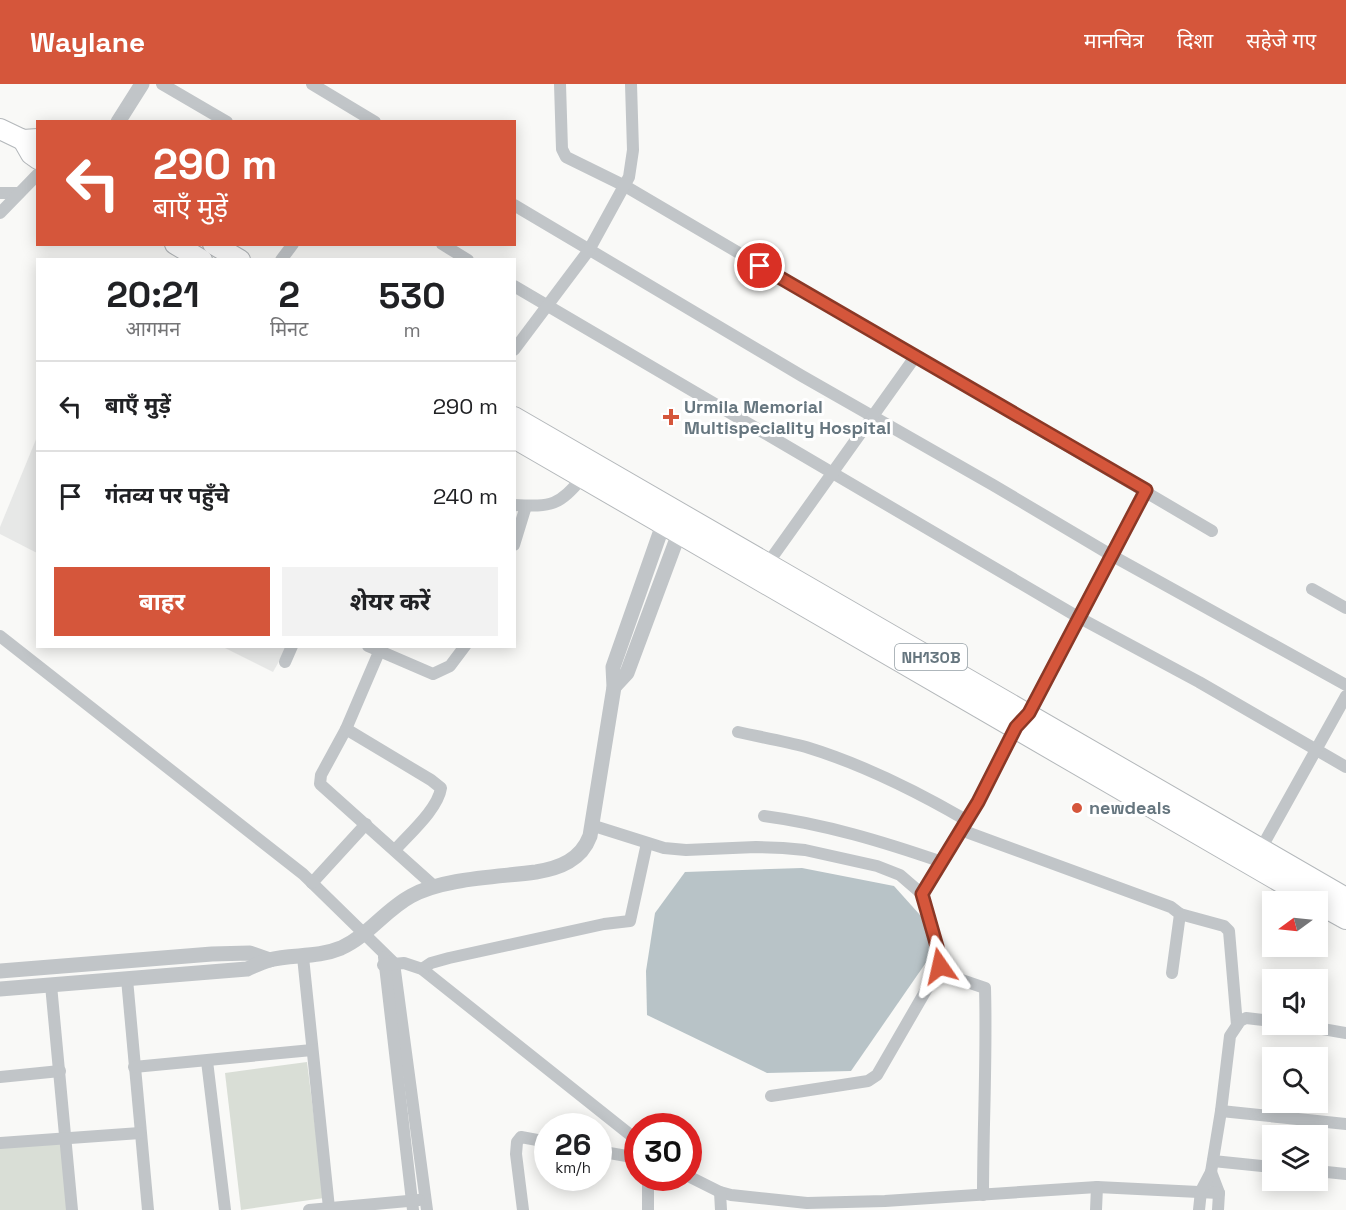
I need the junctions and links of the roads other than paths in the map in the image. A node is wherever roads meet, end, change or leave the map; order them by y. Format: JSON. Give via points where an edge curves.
{"nodes":[{"id":1,"x":142,"y":84,"type":"edge"},
{"id":2,"x":162,"y":84,"type":"edge"},
{"id":3,"x":312,"y":84,"type":"edge"},
{"id":4,"x":560,"y":84,"type":"edge"},
{"id":5,"x":631,"y":84,"type":"edge"},
{"id":6,"x":119,"y":120,"type":"edge"},
{"id":7,"x":224,"y":120,"type":"edge"},
{"id":8,"x":369,"y":120,"type":"edge"},
{"id":9,"x":1,"y":130,"type":"edge"},
{"id":10,"x":30,"y":140,"type":"edge"},
{"id":11,"x":36,"y":158,"type":"edge"},
{"id":12,"x":36,"y":176,"type":"edge"},
{"id":13,"x":625,"y":186,"type":"junction"},
{"id":14,"x":0,"y":193,"type":"edge"},
{"id":15,"x":19,"y":193,"type":"junction"},
{"id":16,"x":516,"y":206,"type":"edge"},
{"id":17,"x":0,"y":213,"type":"edge"},
{"id":18,"x":178,"y":246,"type":"edge"},
{"id":19,"x":216,"y":246,"type":"edge"},
{"id":20,"x":445,"y":246,"type":"edge"},
{"id":21,"x":589,"y":250,"type":"junction"},
{"id":22,"x":199,"y":258,"type":"edge"},
{"id":23,"x":237,"y":258,"type":"edge"},
{"id":24,"x":465,"y":258,"type":"edge"},
{"id":25,"x":516,"y":287,"type":"edge"},
{"id":26,"x":547,"y":307,"type":"junction"},
{"id":27,"x":516,"y":347,"type":"edge"},
{"id":28,"x":915,"y":357,"type":"junction"},
{"id":29,"x":874,"y":416,"type":"junction"},
{"id":30,"x":516,"y":418,"type":"edge"},
{"id":31,"x":516,"y":439,"type":"edge"},
{"id":32,"x":833,"y":472,"type":"junction"},
{"id":33,"x":584,"y":476,"type":"junction"},
{"id":34,"x":1146,"y":490,"type":"junction"},
{"id":35,"x":520,"y":506,"type":"edge"},
{"id":36,"x":674,"y":519,"type":"junction"},
{"id":37,"x":1212,"y":531,"type":"dead end"},
{"id":38,"x":516,"y":532,"type":"edge"},
{"id":39,"x":1112,"y":555,"type":"junction"},
{"id":40,"x":768,"y":563,"type":"junction"},
{"id":41,"x":1312,"y":589,"type":"dead end"},
{"id":42,"x":1346,"y":608,"type":"edge"},
{"id":43,"x":1078,"y":617,"type":"junction"},
{"id":44,"x":0,"y":636,"type":"edge"},
{"id":45,"x":291,"y":648,"type":"edge"},
{"id":46,"x":464,"y":648,"type":"edge"},
{"id":47,"x":373,"y":649,"type":"edge"},
{"id":48,"x":285,"y":662,"type":"dead end"},
{"id":49,"x":1346,"y":685,"type":"edge"},
{"id":50,"x":1346,"y":696,"type":"edge"},
{"id":51,"x":1022,"y":720,"type":"junction"},
{"id":52,"x":346,"y":729,"type":"junction"},
{"id":53,"x":738,"y":732,"type":"dead end"},
{"id":54,"x":1317,"y":750,"type":"junction"},
{"id":55,"x":1346,"y":767,"type":"edge"},
{"id":56,"x":764,"y":816,"type":"dead end"},
{"id":57,"x":366,"y":824,"type":"junction"},
{"id":58,"x":591,"y":825,"type":"junction"},
{"id":59,"x":963,"y":825,"type":"junction"},
{"id":60,"x":647,"y":843,"type":"junction"},
{"id":61,"x":395,"y":850,"type":"junction"},
{"id":62,"x":1256,"y":858,"type":"junction"},
{"id":63,"x":942,"y":862,"type":"junction"},
{"id":64,"x":312,"y":883,"type":"junction"},
{"id":65,"x":435,"y":886,"type":"junction"},
{"id":66,"x":1301,"y":891,"type":"edge"},
{"id":67,"x":922,"y":894,"type":"junction"},
{"id":68,"x":1346,"y":898,"type":"edge"},
{"id":69,"x":1328,"y":909,"type":"edge"},
{"id":70,"x":1180,"y":914,"type":"junction"},
{"id":71,"x":1346,"y":919,"type":"edge"},
{"id":72,"x":364,"y":933,"type":"junction"},
{"id":73,"x":303,"y":957,"type":"junction"},
{"id":74,"x":270,"y":960,"type":"junction"},
{"id":75,"x":387,"y":960,"type":"junction"},
{"id":76,"x":39,"y":968,"type":"junction"},
{"id":77,"x":422,"y":969,"type":"junction"},
{"id":78,"x":0,"y":971,"type":"edge"},
{"id":79,"x":938,"y":972,"type":"junction"},
{"id":80,"x":1172,"y":973,"type":"dead end"},
{"id":81,"x":127,"y":979,"type":"junction"},
{"id":82,"x":46,"y":985,"type":"junction"},
{"id":83,"x":0,"y":989,"type":"edge"},
{"id":84,"x":1262,"y":1020,"type":"edge"},
{"id":85,"x":1236,"y":1025,"type":"junction"},
{"id":86,"x":1328,"y":1030,"type":"edge"},
{"id":87,"x":1346,"y":1033,"type":"edge"},
{"id":88,"x":312,"y":1050,"type":"junction"},
{"id":89,"x":207,"y":1061,"type":"junction"},
{"id":90,"x":134,"y":1067,"type":"junction"},
{"id":91,"x":60,"y":1071,"type":"junction"},
{"id":92,"x":0,"y":1077,"type":"edge"},
{"id":93,"x":771,"y":1096,"type":"dead end"},
{"id":94,"x":1221,"y":1111,"type":"junction"},
{"id":95,"x":1346,"y":1124,"type":"edge"},
{"id":96,"x":624,"y":1130,"type":"edge"},
{"id":97,"x":140,"y":1133,"type":"junction"},
{"id":98,"x":65,"y":1138,"type":"junction"},
{"id":99,"x":534,"y":1139,"type":"edge"},
{"id":100,"x":0,"y":1143,"type":"edge"},
{"id":101,"x":1212,"y":1167,"type":"junction"},
{"id":102,"x":1262,"y":1167,"type":"edge"},
{"id":103,"x":1328,"y":1172,"type":"edge"},
{"id":104,"x":1346,"y":1174,"type":"edge"},
{"id":105,"x":702,"y":1183,"type":"edge"},
{"id":106,"x":1097,"y":1187,"type":"junction"},
{"id":107,"x":648,"y":1191,"type":"edge"},
{"id":108,"x":1201,"y":1191,"type":"junction"},
{"id":109,"x":720,"y":1192,"type":"junction"},
{"id":110,"x":1219,"y":1193,"type":"junction"},
{"id":111,"x":983,"y":1195,"type":"junction"},
{"id":112,"x":426,"y":1204,"type":"edge"},
{"id":113,"x":412,"y":1205,"type":"edge"},
{"id":114,"x":795,"y":1206,"type":"edge"},
{"id":115,"x":885,"y":1206,"type":"edge"},
{"id":116,"x":328,"y":1208,"type":"junction"},
{"id":117,"x":72,"y":1210,"type":"edge"},
{"id":118,"x":148,"y":1210,"type":"edge"},
{"id":119,"x":225,"y":1210,"type":"edge"},
{"id":120,"x":309,"y":1210,"type":"edge"},
{"id":121,"x":523,"y":1210,"type":"edge"},
{"id":122,"x":648,"y":1210,"type":"edge"},
{"id":123,"x":721,"y":1210,"type":"edge"},
{"id":124,"x":1096,"y":1210,"type":"edge"},
{"id":125,"x":1199,"y":1210,"type":"edge"},
{"id":126,"x":1218,"y":1210,"type":"edge"}],
"edges":[{"from":1,"to":6,"type":"street"},
{"from":2,"to":7,"type":"street"},
{"from":3,"to":8,"type":"street"},
{"from":4,"to":13,"type":"street","via":[[564,154]]},
{"from":5,"to":13,"type":"street","via":[[632,169]]},
{"from":9,"to":10,"type":"highway"},
{"from":10,"to":11,"type":"highway","via":[[31,154]]},
{"from":12,"to":15,"type":"street"},
{"from":13,"to":21,"type":"street"},
{"from":13,"to":28,"type":"street"},
{"from":14,"to":15,"type":"street"},
{"from":15,"to":17,"type":"street"},
{"from":16,"to":21,"type":"street"},
{"from":18,"to":22,"type":"highway"},
{"from":19,"to":23,"type":"highway"},
{"from":20,"to":24,"type":"street"},
{"from":21,"to":26,"type":"street"},
{"from":21,"to":29,"type":"street"},
{"from":25,"to":26,"type":"street"},
{"from":26,"to":27,"type":"street"},
{"from":26,"to":32,"type":"street"},
{"from":28,"to":29,"type":"street"},
{"from":28,"to":34,"type":"street"},
{"from":29,"to":32,"type":"street"},
{"from":29,"to":39,"type":"street"},
{"from":30,"to":36,"type":"highway","number":"NH130B"},
{"from":31,"to":33,"type":"highway","number":"NH130B"},
{"from":32,"to":40,"type":"street"},
{"from":32,"to":43,"type":"street"},
{"from":33,"to":35,"type":"street","via":[[556,502]]},
{"from":33,"to":36,"type":"highway","number":"NH130B"},
{"from":34,"to":37,"type":"street"},
{"from":34,"to":39,"type":"street"},
{"from":35,"to":38,"type":"street"},
{"from":36,"to":40,"type":"highway","number":"NH130B"},
{"from":36,"to":51,"type":"highway","number":"NH130B"},
{"from":36,"to":58,"type":"street","via":[[613,667],[614,687]]},
{"from":39,"to":43,"type":"street"},
{"from":39,"to":49,"type":"street"},
{"from":40,"to":51,"type":"highway","number":"NH130B"},
{"from":41,"to":42,"type":"street"},
{"from":43,"to":51,"type":"street"},
{"from":43,"to":54,"type":"street"},
{"from":44,"to":64,"type":"street"},
{"from":45,"to":48,"type":"street"},
{"from":46,"to":47,"type":"street","via":[[450,666],[433,674]]},
{"from":47,"to":52,"type":"street"},
{"from":50,"to":54,"type":"street"},
{"from":51,"to":59,"type":"street"},
{"from":51,"to":62,"type":"highway","number":"NH130B"},
{"from":52,"to":57,"type":"street","via":[[320,784]]},
{"from":52,"to":61,"type":"street","via":[[441,788],[425,817]]},
{"from":53,"to":59,"type":"street","via":[[834,757],[935,802]]},
{"from":54,"to":55,"type":"street"},
{"from":54,"to":62,"type":"street"},
{"from":56,"to":63,"type":"street","via":[[832,828]]},
{"from":57,"to":61,"type":"street"},
{"from":57,"to":64,"type":"street"},
{"from":58,"to":60,"type":"street"},
{"from":58,"to":65,"type":"street","via":[[586,847],[562,866]]},
{"from":59,"to":63,"type":"street"},
{"from":59,"to":70,"type":"street","via":[[1171,907]]},
{"from":60,"to":67,"type":"street","via":[[686,850],[756,846],[805,850],[877,866],[900,875]]},
{"from":60,"to":77,"type":"street","via":[[630,921],[449,958]]},
{"from":61,"to":65,"type":"street"},
{"from":62,"to":66,"type":"highway","number":"NH130B"},
{"from":62,"to":68,"type":"highway","number":"NH130B"},
{"from":63,"to":67,"type":"street"},
{"from":64,"to":72,"type":"street"},
{"from":65,"to":72,"type":"street","via":[[404,900]]},
{"from":67,"to":79,"type":"street","via":[[940,957]]},
{"from":69,"to":71,"type":"highway","number":"NH130B"},
{"from":70,"to":80,"type":"street"},
{"from":70,"to":85,"type":"street","via":[[1224,926],[1229,931]]},
{"from":72,"to":73,"type":"street","via":[[340,948]]},
{"from":72,"to":75,"type":"street"},
{"from":73,"to":74,"type":"street"},
{"from":73,"to":88,"type":"street"},
{"from":74,"to":76,"type":"street","via":[[250,953],[212,954]]},
{"from":74,"to":81,"type":"street","via":[[247,969]]},
{"from":75,"to":77,"type":"street"},
{"from":75,"to":112,"type":"street"},
{"from":75,"to":113,"type":"street"},
{"from":76,"to":78,"type":"street"},
{"from":76,"to":82,"type":"street"},
{"from":77,"to":96,"type":"street"},
{"from":79,"to":93,"type":"street","via":[[874,1079]]},
{"from":79,"to":111,"type":"street","via":[[985,988]]},
{"from":81,"to":82,"type":"street"},
{"from":81,"to":90,"type":"street"},
{"from":82,"to":83,"type":"street"},
{"from":82,"to":91,"type":"street"},
{"from":84,"to":85,"type":"street","via":[[1246,1018]]},
{"from":85,"to":94,"type":"street","via":[[1230,1036]]},
{"from":86,"to":87,"type":"street"},
{"from":88,"to":89,"type":"street"},
{"from":88,"to":116,"type":"street"},
{"from":89,"to":90,"type":"street"},
{"from":89,"to":119,"type":"street"},
{"from":90,"to":97,"type":"street"},
{"from":91,"to":92,"type":"street"},
{"from":91,"to":98,"type":"street"},
{"from":94,"to":95,"type":"street"},
{"from":94,"to":101,"type":"street"},
{"from":97,"to":98,"type":"street"},
{"from":97,"to":118,"type":"street"},
{"from":98,"to":100,"type":"street"},
{"from":98,"to":117,"type":"street"},
{"from":99,"to":121,"type":"street","via":[[521,1137],[517,1142]]},
{"from":101,"to":102,"type":"street"},
{"from":101,"to":108,"type":"street"},
{"from":101,"to":110,"type":"street"},
{"from":103,"to":104,"type":"street"},
{"from":105,"to":109,"type":"street"},
{"from":106,"to":108,"type":"street"},
{"from":106,"to":111,"type":"street"},
{"from":106,"to":124,"type":"street"},
{"from":107,"to":122,"type":"street"},
{"from":108,"to":110,"type":"street"},
{"from":108,"to":125,"type":"street"},
{"from":109,"to":114,"type":"street"},
{"from":109,"to":123,"type":"street"},
{"from":110,"to":126,"type":"street"},
{"from":111,"to":115,"type":"street"},
{"from":112,"to":113,"type":"street"},
{"from":113,"to":116,"type":"street"},
{"from":114,"to":115,"type":"street"},
{"from":116,"to":120,"type":"street"}]}
